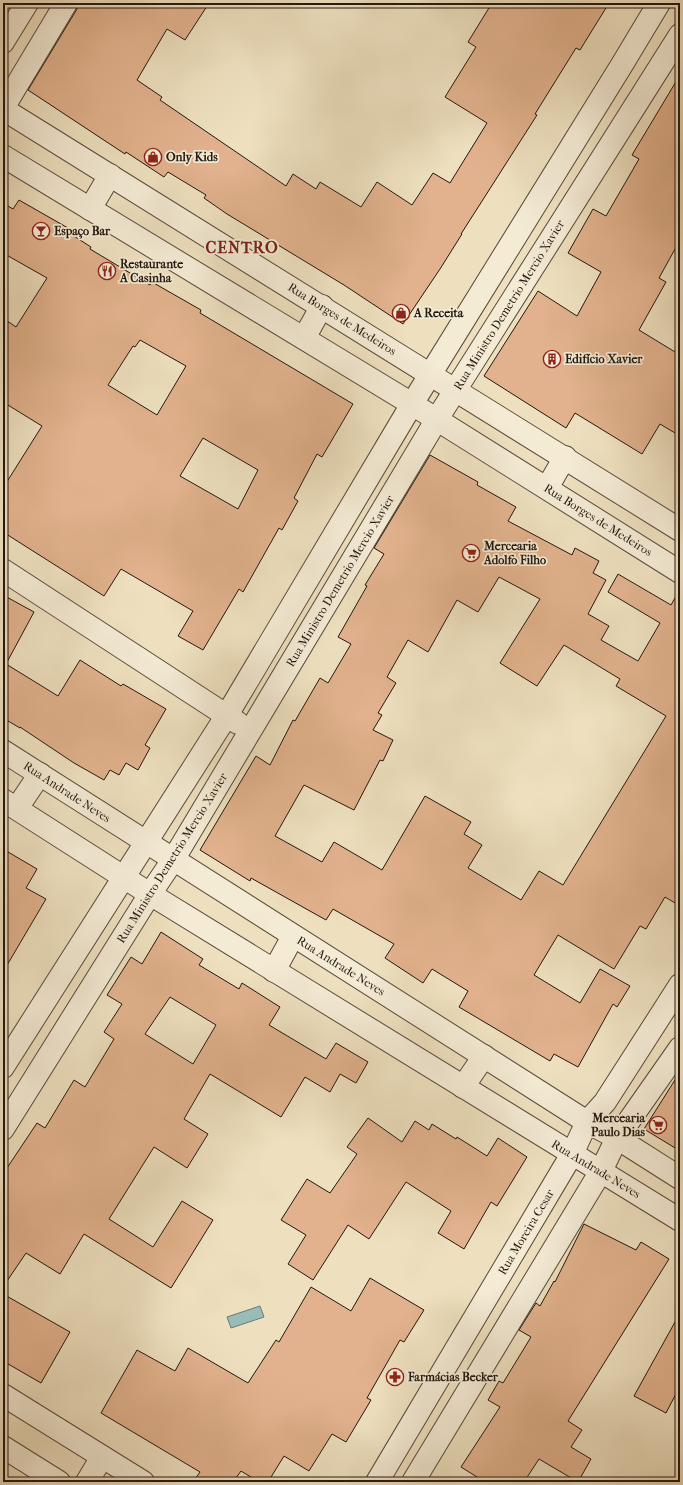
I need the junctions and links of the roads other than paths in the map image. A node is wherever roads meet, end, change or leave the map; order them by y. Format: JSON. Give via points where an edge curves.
{"nodes":[{"id":1,"x":27,"y":3,"type":"edge"},
{"id":2,"x":66,"y":3,"type":"edge"},
{"id":3,"x":659,"y":3,"type":"edge"},
{"id":4,"x":680,"y":35,"type":"edge"},
{"id":5,"x":3,"y":42,"type":"edge"},
{"id":6,"x":3,"y":109,"type":"edge"},
{"id":7,"x":3,"y":156,"type":"edge"},
{"id":8,"x":110,"y":175,"type":"junction"},
{"id":9,"x":90,"y":209,"type":"junction"},
{"id":10,"x":500,"y":261,"type":"junction"},
{"id":11,"x":526,"y":279,"type":"junction"},
{"id":12,"x":322,"y":306,"type":"junction"},
{"id":13,"x":304,"y":338,"type":"junction"},
{"id":14,"x":430,"y":373,"type":"junction"},
{"id":15,"x":456,"y":390,"type":"junction"},
{"id":16,"x":412,"y":404,"type":"junction"},
{"id":17,"x":437,"y":419,"type":"junction"},
{"id":18,"x":565,"y":458,"type":"junction"},
{"id":19,"x":547,"y":488,"type":"junction"},
{"id":20,"x":337,"y":530,"type":"junction"},
{"id":21,"x":680,"y":530,"type":"edge"},
{"id":22,"x":361,"y":547,"type":"junction"},
{"id":23,"x":3,"y":570,"type":"edge"},
{"id":24,"x":680,"y":572,"type":"edge"},
{"id":25,"x":227,"y":715,"type":"junction"},
{"id":26,"x":250,"y":732,"type":"junction"},
{"id":27,"x":3,"y":751,"type":"edge"},
{"id":28,"x":40,"y":774,"type":"junction"},
{"id":29,"x":10,"y":804,"type":"edge"},
{"id":30,"x":146,"y":842,"type":"junction"},
{"id":31,"x":173,"y":860,"type":"junction"},
{"id":32,"x":125,"y":877,"type":"junction"},
{"id":33,"x":150,"y":894,"type":"junction"},
{"id":34,"x":294,"y":936,"type":"junction"},
{"id":35,"x":274,"y":971,"type":"junction"},
{"id":36,"x":680,"y":985,"type":"edge"},
{"id":37,"x":680,"y":1048,"type":"edge"},
{"id":38,"x":484,"y":1056,"type":"junction"},
{"id":39,"x":3,"y":1067,"type":"edge"},
{"id":40,"x":463,"y":1087,"type":"junction"},
{"id":41,"x":7,"y":1116,"type":"edge"},
{"id":42,"x":587,"y":1122,"type":"junction"},
{"id":43,"x":617,"y":1138,"type":"junction"},
{"id":44,"x":572,"y":1154,"type":"junction"},
{"id":45,"x":601,"y":1171,"type":"junction"},
{"id":46,"x":680,"y":1178,"type":"edge"},
{"id":47,"x":680,"y":1220,"type":"edge"},
{"id":48,"x":502,"y":1272,"type":"junction"},
{"id":49,"x":529,"y":1290,"type":"junction"},
{"id":50,"x":3,"y":1396,"type":"edge"},
{"id":51,"x":3,"y":1448,"type":"edge"},
{"id":52,"x":102,"y":1457,"type":"junction"},
{"id":53,"x":59,"y":1482,"type":"edge"},
{"id":54,"x":87,"y":1482,"type":"edge"},
{"id":55,"x":143,"y":1482,"type":"edge"},
{"id":56,"x":377,"y":1482,"type":"edge"},
{"id":57,"x":413,"y":1482,"type":"edge"}],
"edges":[{"from":1,"to":5,"type":"street"},
{"from":2,"to":6,"type":"street"},
{"from":3,"to":10,"type":"street"},
{"from":4,"to":11,"type":"street","name":"Rua Ministro Demetrio Mercio Xavier"},
{"from":6,"to":8,"type":"street","name":"Rua Borges de Medeiros"},
{"from":7,"to":9,"type":"street","name":"Rua Borges de Medeiros"},
{"from":8,"to":9,"type":"street"},
{"from":8,"to":12,"type":"street","name":"Rua Borges de Medeiros"},
{"from":9,"to":13,"type":"street","name":"Rua Borges de Medeiros"},
{"from":10,"to":11,"type":"street"},
{"from":10,"to":14,"type":"street"},
{"from":11,"to":15,"type":"street","name":"Rua Ministro Demetrio Mercio Xavier"},
{"from":12,"to":13,"type":"street"},
{"from":12,"to":14,"type":"street","name":"Rua Borges de Medeiros"},
{"from":13,"to":16,"type":"street","name":"Rua Borges de Medeiros"},
{"from":14,"to":15,"type":"street","name":"Rua Borges de Medeiros"},
{"from":14,"to":16,"type":"street"},
{"from":15,"to":17,"type":"street","name":"Rua Ministro Demetrio Mercio Xavier"},
{"from":15,"to":18,"type":"street","name":"Rua Borges de Medeiros"},
{"from":16,"to":17,"type":"street","name":"Rua Borges de Medeiros"},
{"from":16,"to":20,"type":"street"},
{"from":17,"to":19,"type":"street","name":"Rua Borges de Medeiros"},
{"from":17,"to":22,"type":"street","name":"Rua Ministro Demetrio Mercio Xavier"},
{"from":18,"to":19,"type":"street"},
{"from":18,"to":21,"type":"street","name":"Rua Borges de Medeiros"},
{"from":19,"to":24,"type":"street","name":"Rua Borges de Medeiros"},
{"from":20,"to":22,"type":"street"},
{"from":20,"to":25,"type":"street"},
{"from":22,"to":26,"type":"street","name":"Rua Ministro Demetrio Mercio Xavier"},
{"from":23,"to":25,"type":"street"},
{"from":25,"to":26,"type":"street"},
{"from":25,"to":30,"type":"street"},
{"from":26,"to":31,"type":"street","name":"Rua Ministro Demetrio Mercio Xavier"},
{"from":27,"to":28,"type":"street","name":"Rua Andrade Neves"},
{"from":28,"to":29,"type":"street"},
{"from":28,"to":30,"type":"street","name":"Rua Andrade Neves"},
{"from":29,"to":32,"type":"street","name":"Rua Andrade Neves"},
{"from":30,"to":31,"type":"street","name":"Rua Andrade Neves"},
{"from":30,"to":32,"type":"street"},
{"from":31,"to":33,"type":"street","name":"Rua Ministro Demetrio Mercio Xavier"},
{"from":31,"to":34,"type":"street","name":"Rua Andrade Neves"},
{"from":32,"to":33,"type":"street","name":"Rua Andrade Neves"},
{"from":32,"to":39,"type":"street"},
{"from":33,"to":35,"type":"street","name":"Rua Andrade Neves"},
{"from":33,"to":41,"type":"street","name":"Rua Ministro Demetrio Mercio Xavier"},
{"from":34,"to":35,"type":"street"},
{"from":34,"to":38,"type":"street","name":"Rua Andrade Neves"},
{"from":35,"to":40,"type":"street","name":"Rua Andrade Neves"},
{"from":36,"to":42,"type":"street","name":"Rua Moreira Cesar","via":[[605,1102]]},
{"from":37,"to":43,"type":"street"},
{"from":38,"to":40,"type":"street"},
{"from":38,"to":42,"type":"street","name":"Rua Andrade Neves"},
{"from":40,"to":44,"type":"street","name":"Rua Andrade Neves"},
{"from":42,"to":43,"type":"street","name":"Rua Andrade Neves"},
{"from":42,"to":44,"type":"street","name":"Rua Moreira Cesar"},
{"from":43,"to":45,"type":"street"},
{"from":43,"to":46,"type":"street","name":"Rua Andrade Neves"},
{"from":44,"to":45,"type":"street","name":"Rua Andrade Neves"},
{"from":44,"to":48,"type":"street","name":"Rua Moreira Cesar"},
{"from":45,"to":47,"type":"street","name":"Rua Andrade Neves"},
{"from":45,"to":49,"type":"street"},
{"from":48,"to":49,"type":"street"},
{"from":48,"to":56,"type":"street","name":"Rua Moreira Cesar"},
{"from":49,"to":57,"type":"street"},
{"from":50,"to":52,"type":"street"},
{"from":51,"to":53,"type":"street"},
{"from":52,"to":54,"type":"street"},
{"from":52,"to":55,"type":"street"}]}
